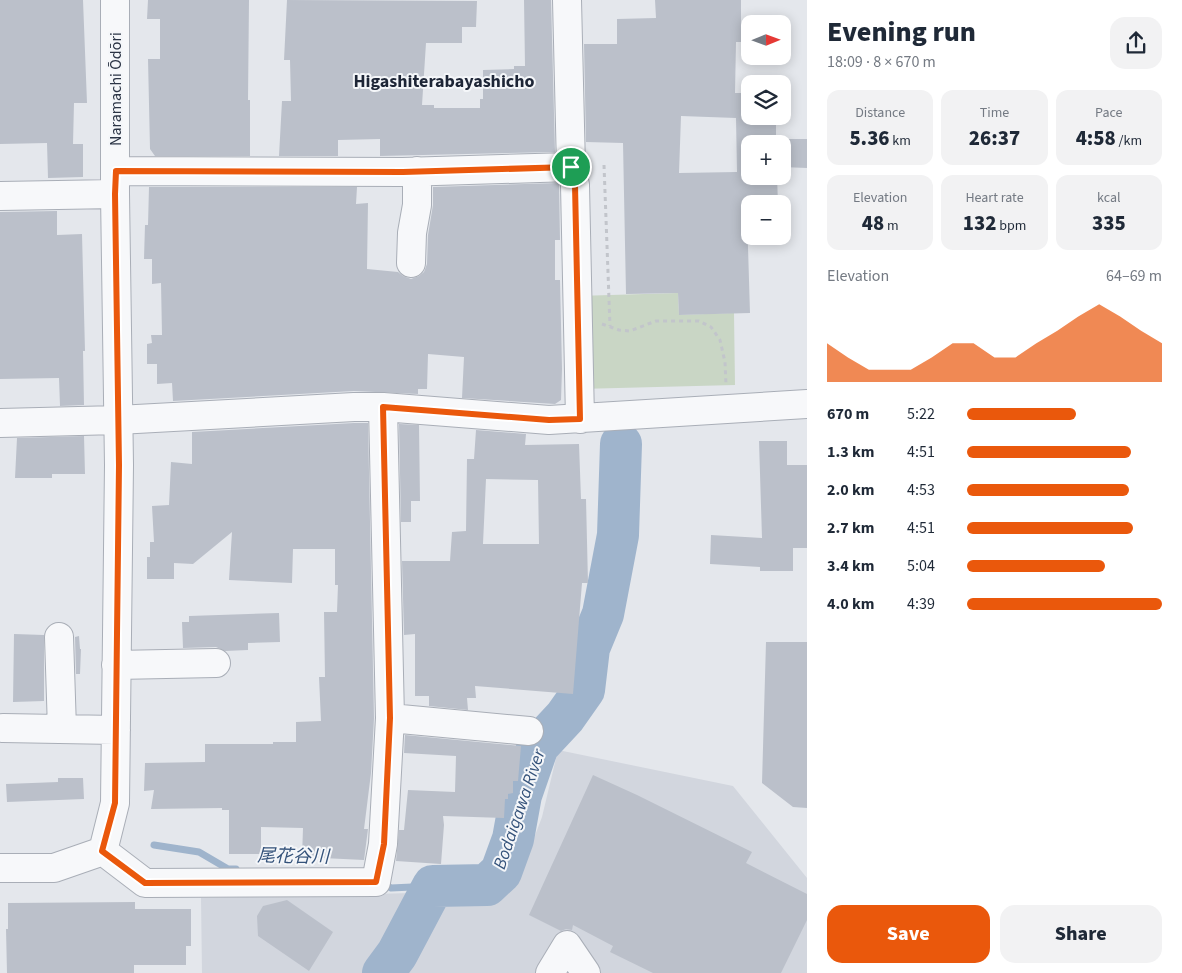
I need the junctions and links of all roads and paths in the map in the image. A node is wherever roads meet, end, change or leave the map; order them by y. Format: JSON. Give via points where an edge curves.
{"nodes":[{"id":1,"x":115,"y":0,"type":"edge"},
{"id":2,"x":568,"y":0,"type":"edge"},
{"id":3,"x":604,"y":165,"type":"dead end"},
{"id":4,"x":571,"y":167,"type":"junction"},
{"id":5,"x":417,"y":171,"type":"junction"},
{"id":6,"x":115,"y":182,"type":"junction"},
{"id":7,"x":0,"y":196,"type":"edge"},
{"id":8,"x":411,"y":263,"type":"dead end"},
{"id":9,"x":595,"y":321,"type":"dead end"},
{"id":10,"x":610,"y":326,"type":"junction"},
{"id":11,"x":726,"y":385,"type":"dead end"},
{"id":12,"x":807,"y":404,"type":"edge"},
{"id":13,"x":383,"y":407,"type":"junction"},
{"id":14,"x":580,"y":419,"type":"junction"},
{"id":15,"x":118,"y":420,"type":"junction"},
{"id":16,"x":0,"y":423,"type":"edge"},
{"id":17,"x":59,"y":637,"type":"dead end"},
{"id":18,"x":216,"y":663,"type":"dead end"},
{"id":19,"x":116,"y":665,"type":"junction"},
{"id":20,"x":390,"y":718,"type":"junction"},
{"id":21,"x":3,"y":728,"type":"dead end"},
{"id":22,"x":62,"y":729,"type":"junction"},
{"id":23,"x":116,"y":730,"type":"junction"},
{"id":24,"x":529,"y":731,"type":"dead end"},
{"id":25,"x":102,"y":851,"type":"junction"},
{"id":26,"x":0,"y":868,"type":"edge"},
{"id":27,"x":550,"y":973,"type":"edge"},
{"id":28,"x":586,"y":973,"type":"edge"}],
"edges":[{"from":1,"to":6,"type":"street","name":"Naramachi Ōdōri"},
{"from":2,"to":4,"type":"street"},
{"from":3,"to":10,"type":"path"},
{"from":4,"to":5,"type":"street"},
{"from":4,"to":14,"type":"street","via":[[575,185]]},
{"from":5,"to":6,"type":"street"},
{"from":5,"to":8,"type":"street"},
{"from":6,"to":7,"type":"street"},
{"from":6,"to":15,"type":"street","name":"Naramachi Ōdōri"},
{"from":9,"to":10,"type":"path"},
{"from":10,"to":11,"type":"path","via":[[630,331],[656,322],[699,321],[711,327],[720,340]]},
{"from":12,"to":14,"type":"street"},
{"from":13,"to":14,"type":"street","via":[[549,420]]},
{"from":13,"to":15,"type":"street"},
{"from":13,"to":20,"type":"street"},
{"from":15,"to":16,"type":"street"},
{"from":15,"to":19,"type":"street","name":"Naramachi Ōdōri"},
{"from":17,"to":22,"type":"street"},
{"from":18,"to":19,"type":"street"},
{"from":19,"to":23,"type":"street","name":"Naramachi Ōdōri"},
{"from":20,"to":24,"type":"street"},
{"from":20,"to":25,"type":"street","via":[[384,844],[376,882],[145,883]]},
{"from":21,"to":22,"type":"street"},
{"from":22,"to":23,"type":"street"},
{"from":23,"to":25,"type":"street","name":"Naramachi Ōdōri","via":[[115,803]]},
{"from":25,"to":26,"type":"street","via":[[54,868]]},
{"from":27,"to":28,"type":"street","via":[[567,945]]}]}
